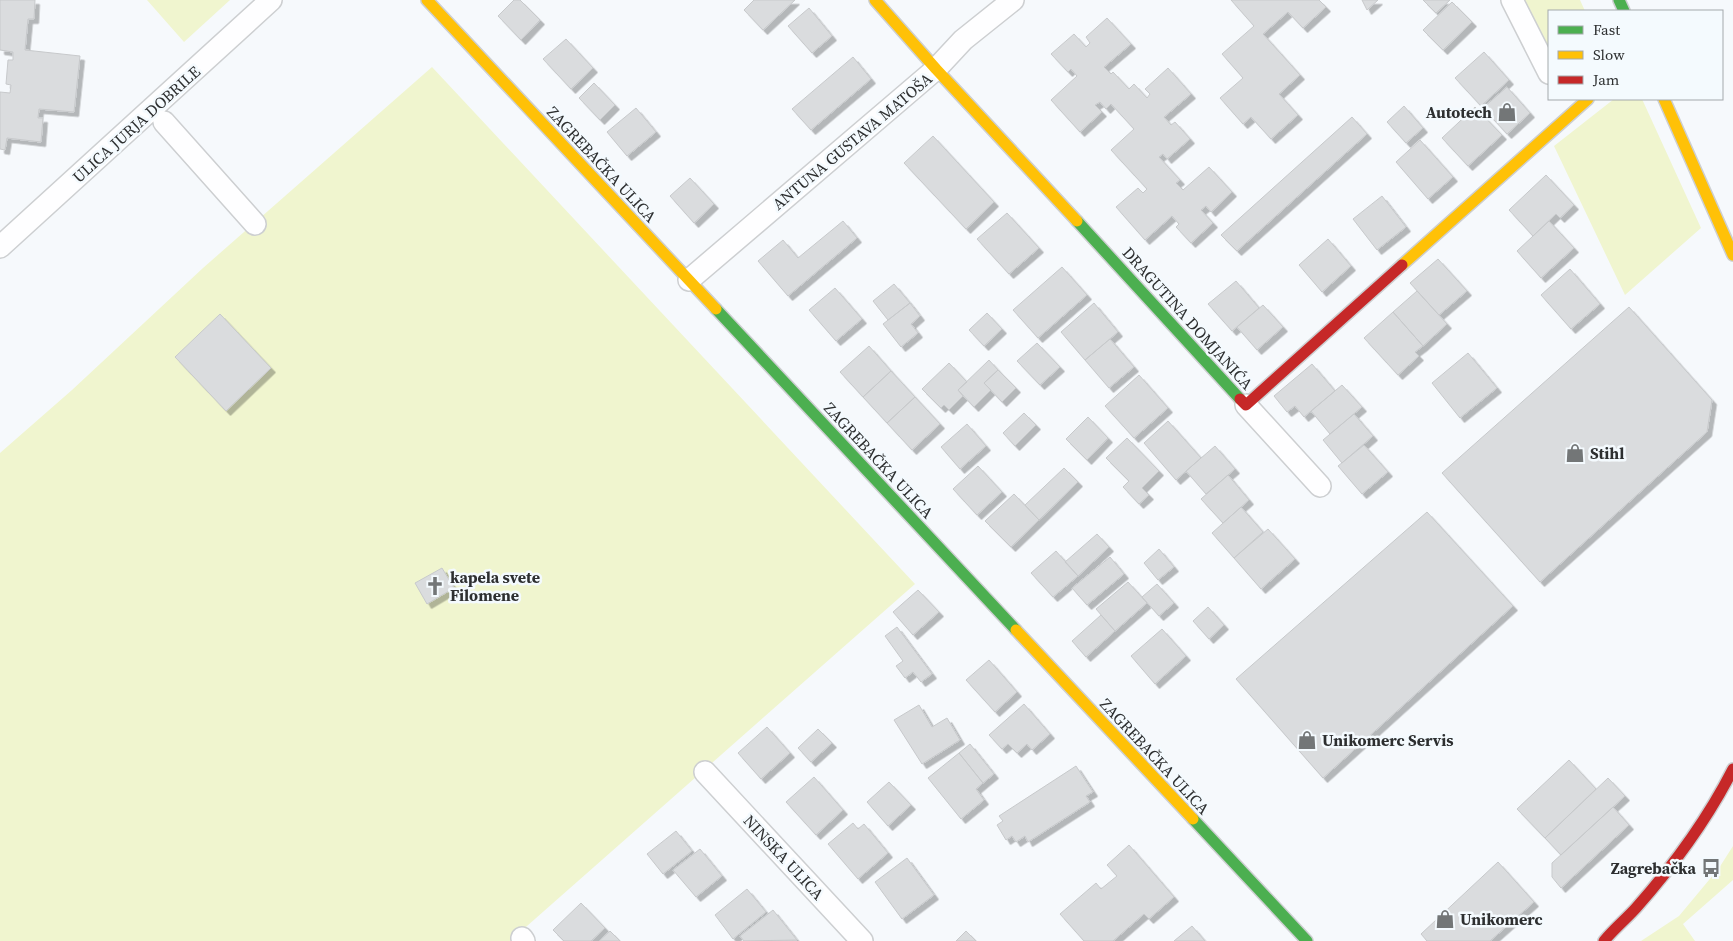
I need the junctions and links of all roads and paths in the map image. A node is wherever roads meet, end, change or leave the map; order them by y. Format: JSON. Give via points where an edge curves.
{"nodes":[{"id":1,"x":271,"y":0,"type":"edge"},
{"id":2,"x":427,"y":0,"type":"edge"},
{"id":3,"x":875,"y":0,"type":"edge"},
{"id":4,"x":1013,"y":0,"type":"edge"},
{"id":5,"x":1512,"y":0,"type":"edge"},
{"id":6,"x":936,"y":69,"type":"junction"},
{"id":7,"x":1548,"y":71,"type":"edge"},
{"id":8,"x":1585,"y":100,"type":"edge"},
{"id":9,"x":1664,"y":100,"type":"edge"},
{"id":10,"x":1566,"y":106,"type":"edge"},
{"id":11,"x":164,"y":122,"type":"dead end"},
{"id":12,"x":255,"y":224,"type":"dead end"},
{"id":13,"x":2,"y":240,"type":"edge"},
{"id":14,"x":1733,"y":255,"type":"edge"},
{"id":15,"x":689,"y":280,"type":"junction"},
{"id":16,"x":1246,"y":405,"type":"junction"},
{"id":17,"x":1320,"y":486,"type":"dead end"},
{"id":18,"x":1733,"y":769,"type":"edge"},
{"id":19,"x":706,"y":772,"type":"dead end"},
{"id":20,"x":1733,"y":794,"type":"edge"},
{"id":21,"x":1700,"y":828,"type":"junction"},
{"id":22,"x":862,"y":941,"type":"edge"},
{"id":23,"x":1307,"y":941,"type":"edge"},
{"id":24,"x":1604,"y":941,"type":"edge"}],
"edges":[{"from":1,"to":13,"type":"street","name":"ULICA JURJA DOBRILE"},
{"from":2,"to":15,"type":"main road","name":"ZAGREBAČKA ULICA"},
{"from":3,"to":6,"type":"main road","name":"DRAGUTINA DOMJANIĆA"},
{"from":4,"to":6,"type":"street","name":"ANTUNA GUSTAVA MATOŠA","via":[[963,40]]},
{"from":5,"to":7,"type":"street"},
{"from":6,"to":15,"type":"street","name":"ANTUNA GUSTAVA MATOŠA"},
{"from":6,"to":16,"type":"main road","name":"DRAGUTINA DOMJANIĆA"},
{"from":8,"to":10,"type":"main road","name":"DRAGUTINA DOMJANIĆA"},
{"from":9,"to":14,"type":"main road"},
{"from":10,"to":16,"type":"main road","name":"DRAGUTINA DOMJANIĆA","via":[[1444,229]]},
{"from":11,"to":12,"type":"street"},
{"from":15,"to":23,"type":"main road","name":"ZAGREBAČKA ULICA"},
{"from":16,"to":17,"type":"street"},
{"from":18,"to":21,"type":"main road"},
{"from":19,"to":22,"type":"street","name":"NINSKA ULICA"},
{"from":20,"to":21,"type":"street"},
{"from":21,"to":24,"type":"main road","via":[[1658,882]]}]}
